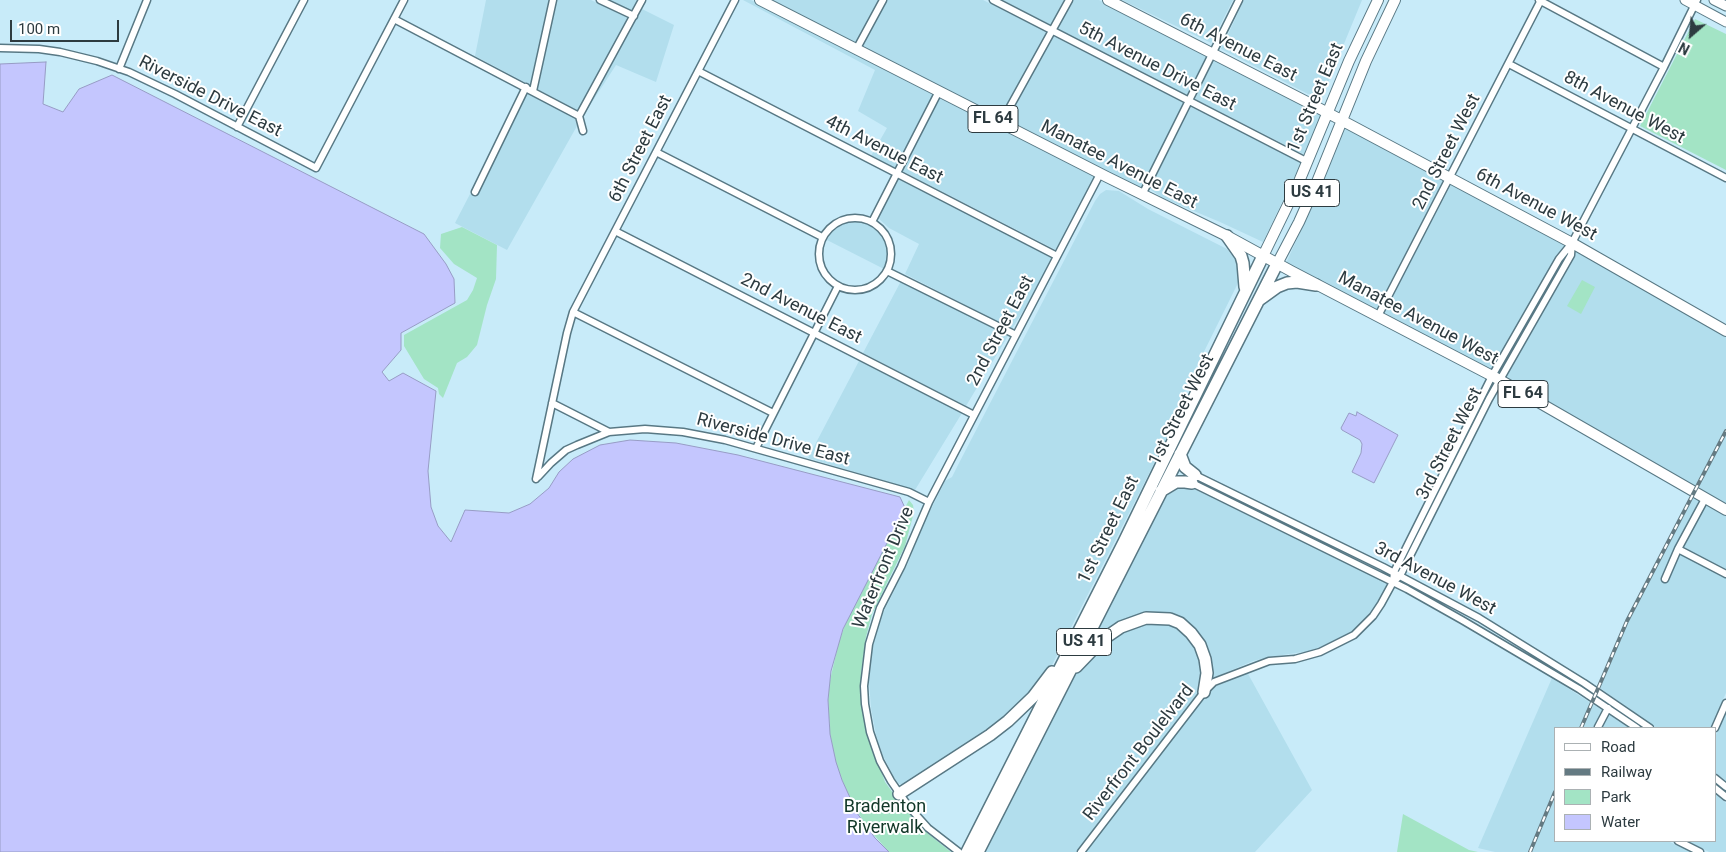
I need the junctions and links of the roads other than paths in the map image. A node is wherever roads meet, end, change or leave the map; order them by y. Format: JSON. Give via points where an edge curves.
{"nodes":[{"id":1,"x":147,"y":0,"type":"edge"},
{"id":2,"x":304,"y":0,"type":"edge"},
{"id":3,"x":404,"y":0,"type":"edge"},
{"id":4,"x":553,"y":0,"type":"edge"},
{"id":5,"x":600,"y":0,"type":"edge"},
{"id":6,"x":642,"y":0,"type":"edge"},
{"id":7,"x":735,"y":0,"type":"edge"},
{"id":8,"x":760,"y":0,"type":"edge"},
{"id":9,"x":883,"y":0,"type":"edge"},
{"id":10,"x":993,"y":0,"type":"edge"},
{"id":11,"x":1069,"y":0,"type":"edge"},
{"id":12,"x":1108,"y":0,"type":"edge"},
{"id":13,"x":1239,"y":0,"type":"edge"},
{"id":14,"x":1378,"y":0,"type":"edge"},
{"id":15,"x":1395,"y":0,"type":"edge"},
{"id":16,"x":1540,"y":0,"type":"edge"},
{"id":17,"x":1685,"y":0,"type":"edge"},
{"id":18,"x":1714,"y":0,"type":"edge"},
{"id":19,"x":1696,"y":3,"type":"edge"},
{"id":20,"x":1726,"y":6,"type":"edge"},
{"id":21,"x":634,"y":16,"type":"junction"},
{"id":22,"x":394,"y":19,"type":"junction"},
{"id":23,"x":1726,"y":22,"type":"edge"},
{"id":24,"x":1052,"y":31,"type":"junction"},
{"id":25,"x":0,"y":48,"type":"edge"},
{"id":26,"x":856,"y":50,"type":"junction"},
{"id":27,"x":1213,"y":53,"type":"junction"},
{"id":28,"x":1509,"y":64,"type":"junction"},
{"id":29,"x":1664,"y":67,"type":"junction"},
{"id":30,"x":119,"y":69,"type":"junction"},
{"id":31,"x":698,"y":71,"type":"junction"},
{"id":32,"x":526,"y":88,"type":"junction"},
{"id":33,"x":533,"y":91,"type":"junction"},
{"id":34,"x":939,"y":92,"type":"junction"},
{"id":35,"x":1190,"y":101,"type":"junction"},
{"id":36,"x":1327,"y":112,"type":"junction"},
{"id":37,"x":579,"y":116,"type":"junction"},
{"id":38,"x":1341,"y":120,"type":"junction"},
{"id":39,"x":1001,"y":123,"type":"junction"},
{"id":40,"x":238,"y":127,"type":"junction"},
{"id":41,"x":1632,"y":129,"type":"junction"},
{"id":42,"x":583,"y":131,"type":"dead end"},
{"id":43,"x":656,"y":152,"type":"junction"},
{"id":44,"x":1308,"y":162,"type":"junction"},
{"id":45,"x":897,"y":173,"type":"junction"},
{"id":46,"x":1100,"y":174,"type":"junction"},
{"id":47,"x":1450,"y":177,"type":"junction"},
{"id":48,"x":1726,"y":178,"type":"edge"},
{"id":49,"x":474,"y":192,"type":"dead end"},
{"id":50,"x":1142,"y":195,"type":"junction"},
{"id":51,"x":872,"y":222,"type":"junction"},
{"id":52,"x":615,"y":231,"type":"junction"},
{"id":53,"x":1227,"y":236,"type":"junction"},
{"id":54,"x":822,"y":237,"type":"junction"},
{"id":55,"x":1572,"y":242,"type":"junction"},
{"id":56,"x":1057,"y":256,"type":"junction"},
{"id":57,"x":1263,"y":256,"type":"junction"},
{"id":58,"x":1277,"y":264,"type":"junction"},
{"id":59,"x":887,"y":270,"type":"junction"},
{"id":60,"x":1316,"y":284,"type":"junction"},
{"id":61,"x":838,"y":286,"type":"junction"},
{"id":62,"x":1245,"y":292,"type":"junction"},
{"id":63,"x":1258,"y":301,"type":"junction"},
{"id":64,"x":573,"y":312,"type":"junction"},
{"id":65,"x":1378,"y":316,"type":"junction"},
{"id":66,"x":1526,"y":316,"type":"junction"},
{"id":67,"x":1535,"y":320,"type":"junction"},
{"id":68,"x":1726,"y":331,"type":"edge"},
{"id":69,"x":814,"y":333,"type":"junction"},
{"id":70,"x":1016,"y":335,"type":"junction"},
{"id":71,"x":1496,"y":378,"type":"junction"},
{"id":72,"x":552,"y":403,"type":"junction"},
{"id":73,"x":773,"y":413,"type":"junction"},
{"id":74,"x":974,"y":415,"type":"junction"},
{"id":75,"x":609,"y":432,"type":"junction"},
{"id":76,"x":756,"y":448,"type":"junction"},
{"id":77,"x":1180,"y":454,"type":"junction"},
{"id":78,"x":1194,"y":479,"type":"junction"},
{"id":79,"x":1160,"y":491,"type":"junction"},
{"id":80,"x":1705,"y":499,"type":"junction"},
{"id":81,"x":929,"y":502,"type":"junction"},
{"id":82,"x":1726,"y":510,"type":"edge"},
{"id":83,"x":1295,"y":524,"type":"junction"},
{"id":84,"x":1292,"y":532,"type":"junction"},
{"id":85,"x":1678,"y":548,"type":"junction"},
{"id":86,"x":1394,"y":572,"type":"junction"},
{"id":87,"x":1726,"y":574,"type":"edge"},
{"id":88,"x":1400,"y":576,"type":"junction"},
{"id":89,"x":1665,"y":579,"type":"dead end"},
{"id":90,"x":1393,"y":582,"type":"junction"},
{"id":91,"x":1490,"y":624,"type":"junction"},
{"id":92,"x":1485,"y":633,"type":"junction"},
{"id":93,"x":1073,"y":642,"type":"junction"},
{"id":94,"x":1306,"y":656,"type":"joint"},
{"id":95,"x":1066,"y":677,"type":"junction"},
{"id":96,"x":1204,"y":692,"type":"junction"},
{"id":97,"x":1726,"y":703,"type":"edge"},
{"id":98,"x":1608,"y":708,"type":"junction"},
{"id":99,"x":1598,"y":727,"type":"dead end"},
{"id":100,"x":1636,"y":727,"type":"edge"},
{"id":101,"x":1649,"y":727,"type":"edge"},
{"id":102,"x":1715,"y":727,"type":"edge"},
{"id":103,"x":1716,"y":779,"type":"edge"},
{"id":104,"x":1726,"y":787,"type":"edge"},
{"id":105,"x":1716,"y":789,"type":"edge"},
{"id":106,"x":899,"y":794,"type":"junction"},
{"id":107,"x":1726,"y":797,"type":"edge"},
{"id":108,"x":984,"y":829,"type":"junction"},
{"id":109,"x":1680,"y":842,"type":"edge"},
{"id":110,"x":1083,"y":850,"type":"edge"},
{"id":111,"x":959,"y":852,"type":"edge"},
{"id":112,"x":967,"y":852,"type":"edge"},
{"id":113,"x":978,"y":852,"type":"edge"},
{"id":114,"x":1700,"y":852,"type":"edge"}],
"edges":[{"from":1,"to":30,"type":"street"},
{"from":2,"to":40,"type":"street"},
{"from":3,"to":22,"type":"street"},
{"from":4,"to":33,"type":"street"},
{"from":5,"to":21,"type":"street"},
{"from":6,"to":21,"type":"street"},
{"from":7,"to":31,"type":"street","name":"6th Street East"},
{"from":8,"to":26,"type":"main road","name":"Manatee Avenue East","number":"FL 64"},
{"from":9,"to":26,"type":"street"},
{"from":10,"to":24,"type":"street","name":"5th Avenue Drive East"},
{"from":11,"to":24,"type":"street"},
{"from":12,"to":27,"type":"main road","name":"6th Avenue East"},
{"from":13,"to":27,"type":"street"},
{"from":14,"to":36,"type":"main road","name":"1st Street East","number":"US 41"},
{"from":15,"to":38,"type":"main road","name":"1st Street West","number":"US 41"},
{"from":16,"to":28,"type":"street","name":"2nd Street West"},
{"from":16,"to":29,"type":"street"},
{"from":17,"to":19,"type":"street"},
{"from":18,"to":20,"type":"street"},
{"from":19,"to":23,"type":"street"},
{"from":19,"to":29,"type":"street","name":"3rd Street West"},
{"from":21,"to":37,"type":"street"},
{"from":22,"to":32,"type":"street"},
{"from":22,"to":40,"type":"street","name":"Riverside Drive East","via":[[316,168]]},
{"from":24,"to":35,"type":"street","name":"5th Avenue Drive East"},
{"from":24,"to":39,"type":"street"},
{"from":25,"to":30,"type":"street","name":"Riverside Drive East","via":[[60,52]]},
{"from":26,"to":34,"type":"main road","name":"Manatee Avenue East","number":"FL 64"},
{"from":27,"to":35,"type":"street"},
{"from":27,"to":36,"type":"main road","name":"6th Avenue East"},
{"from":28,"to":41,"type":"street","name":"8th Avenue West"},
{"from":28,"to":47,"type":"street","name":"2nd Street West"},
{"from":29,"to":41,"type":"street","name":"3rd Street West"},
{"from":30,"to":40,"type":"street","name":"Riverside Drive East"},
{"from":31,"to":43,"type":"street","name":"6th Street East"},
{"from":31,"to":45,"type":"street","name":"4th Avenue East"},
{"from":32,"to":33,"type":"street"},
{"from":32,"to":49,"type":"street"},
{"from":33,"to":37,"type":"street"},
{"from":34,"to":39,"type":"main road","name":"Manatee Avenue East","number":"FL 64"},
{"from":34,"to":45,"type":"street"},
{"from":35,"to":44,"type":"street","name":"5th Avenue Drive East"},
{"from":35,"to":50,"type":"street"},
{"from":36,"to":38,"type":"main road","name":"6th Avenue West"},
{"from":36,"to":44,"type":"main road","name":"1st Street East","number":"US 41"},
{"from":37,"to":42,"type":"street"},
{"from":38,"to":47,"type":"main road","name":"6th Avenue West"},
{"from":38,"to":58,"type":"main road","name":"1st Street West","number":"US 41","via":[[1317,182]]},
{"from":39,"to":46,"type":"main road","name":"Manatee Avenue East","number":"FL 64"},
{"from":41,"to":48,"type":"street","name":"8th Avenue West"},
{"from":41,"to":55,"type":"street","name":"3rd Street West"},
{"from":43,"to":52,"type":"street","name":"6th Street East"},
{"from":43,"to":54,"type":"street"},
{"from":44,"to":57,"type":"main road","name":"1st Street East","number":"US 41"},
{"from":45,"to":51,"type":"street"},
{"from":45,"to":56,"type":"street","name":"4th Avenue East"},
{"from":46,"to":50,"type":"main road","name":"Manatee Avenue East","number":"FL 64"},
{"from":46,"to":56,"type":"street","name":"2nd Street East"},
{"from":47,"to":55,"type":"main road","name":"6th Avenue West"},
{"from":47,"to":65,"type":"street","name":"2nd Street West"},
{"from":50,"to":53,"type":"main road","name":"Manatee Avenue East","number":"FL 64"},
{"from":51,"to":54,"type":"street","via":[[844,219]]},
{"from":51,"to":59,"type":"street","via":[[884,232],[889,243],[891,258]]},
{"from":52,"to":64,"type":"street","name":"6th Street East"},
{"from":52,"to":69,"type":"street","name":"2nd Avenue East"},
{"from":53,"to":57,"type":"main road","name":"Manatee Avenue East","number":"FL 64"},
{"from":53,"to":62,"type":"highway","via":[[1243,263]]},
{"from":54,"to":61,"type":"street","via":[[818,250],[820,264],[824,274]]},
{"from":55,"to":66,"type":"street","name":"3rd Street West"},
{"from":55,"to":67,"type":"street","name":"3rd Street West","via":[[1571,255]]},
{"from":55,"to":68,"type":"main road","name":"6th Avenue West"},
{"from":56,"to":70,"type":"street","name":"2nd Street East"},
{"from":57,"to":58,"type":"main road","name":"Manatee Avenue East","number":"FL 64"},
{"from":57,"to":62,"type":"highway","name":"1st Street East","number":"US 41"},
{"from":58,"to":60,"type":"main road","name":"Manatee Avenue West","number":"FL 64"},
{"from":58,"to":63,"type":"highway","name":"1st Street West","number":"US 41"},
{"from":59,"to":61,"type":"street","via":[[880,280],[866,289]]},
{"from":59,"to":70,"type":"street"},
{"from":60,"to":63,"type":"highway","via":[[1287,283]]},
{"from":60,"to":65,"type":"main road","name":"Manatee Avenue West","number":"FL 64"},
{"from":61,"to":69,"type":"street"},
{"from":62,"to":93,"type":"highway","name":"1st Street East","number":"US 41"},
{"from":63,"to":77,"type":"highway","name":"1st Street West","number":"US 41"},
{"from":64,"to":72,"type":"street","name":"6th Street East"},
{"from":64,"to":73,"type":"street"},
{"from":65,"to":71,"type":"main road","name":"Manatee Avenue West","number":"FL 64"},
{"from":66,"to":67,"type":"street"},
{"from":66,"to":71,"type":"street","name":"3rd Street West"},
{"from":67,"to":71,"type":"street","name":"3rd Street West"},
{"from":69,"to":73,"type":"street"},
{"from":69,"to":74,"type":"street","name":"2nd Avenue East"},
{"from":70,"to":74,"type":"street","name":"2nd Street East"},
{"from":71,"to":80,"type":"main road","name":"Manatee Avenue West","number":"FL 64"},
{"from":71,"to":86,"type":"street","name":"3rd Street West"},
{"from":71,"to":88,"type":"street","name":"3rd Street West"},
{"from":72,"to":75,"type":"street"},
{"from":72,"to":75,"type":"street","name":"6th Street East","via":[[536,479],[566,450]]},
{"from":73,"to":76,"type":"street"},
{"from":74,"to":81,"type":"street","name":"2nd Street East"},
{"from":75,"to":76,"type":"street","name":"Riverside Drive East","via":[[645,429],[683,432]]},
{"from":76,"to":81,"type":"street","name":"Riverside Drive East","via":[[909,492]]},
{"from":77,"to":78,"type":"highway"},
{"from":77,"to":79,"type":"highway","name":"1st Street West","number":"US 41"},
{"from":78,"to":79,"type":"highway","via":[[1176,482]]},
{"from":78,"to":83,"type":"street","name":"3rd Avenue West"},
{"from":78,"to":84,"type":"street","name":"3rd Avenue West"},
{"from":79,"to":95,"type":"highway","name":"1st Street West","number":"US 41"},
{"from":80,"to":82,"type":"main road","name":"Manatee Avenue West","number":"FL 64"},
{"from":80,"to":85,"type":"street"},
{"from":81,"to":106,"type":"street","name":"Waterfront Drive","via":[[876,620],[865,668],[865,704],[870,732],[884,770]]},
{"from":83,"to":84,"type":"street"},
{"from":83,"to":86,"type":"street","name":"3rd Avenue West"},
{"from":84,"to":90,"type":"street","name":"3rd Avenue West"},
{"from":85,"to":87,"type":"street"},
{"from":85,"to":89,"type":"street"},
{"from":86,"to":88,"type":"street","name":"3rd Avenue West"},
{"from":86,"to":90,"type":"street","name":"3rd Street West"},
{"from":88,"to":90,"type":"street","name":"3rd Street West"},
{"from":88,"to":91,"type":"street","name":"3rd Avenue West"},
{"from":90,"to":92,"type":"street","name":"3rd Avenue West"},
{"from":90,"to":94,"type":"street","name":"3rd Street West","via":[[1373,616],[1354,635],[1331,648]]},
{"from":91,"to":92,"type":"street"},
{"from":91,"to":101,"type":"street","name":"3rd Avenue West"},
{"from":92,"to":98,"type":"street","name":"3rd Avenue West"},
{"from":93,"to":106,"type":"highway","via":[[1017,714]]},
{"from":93,"to":108,"type":"highway","name":"1st Street East","number":"US 41"},
{"from":94,"to":96,"type":"street","name":"Riverfront Boulelvard","via":[[1253,666],[1214,682]]},
{"from":95,"to":96,"type":"highway","via":[[1111,633],[1138,620],[1158,618],[1180,623],[1200,645],[1207,673]]},
{"from":95,"to":108,"type":"highway","name":"1st Street West","number":"US 41"},
{"from":96,"to":110,"type":"street","name":"Riverfront Boulelvard"},
{"from":97,"to":102,"type":"street"},
{"from":98,"to":99,"type":"street"},
{"from":98,"to":100,"type":"street","name":"3rd Avenue West"},
{"from":103,"to":104,"type":"street"},
{"from":105,"to":107,"type":"street"},
{"from":106,"to":111,"type":"street","name":"Waterfront Drive","via":[[928,828]]},
{"from":108,"to":112,"type":"highway","number":"US 41"},
{"from":108,"to":113,"type":"highway","number":"US 41"},
{"from":109,"to":114,"type":"street"}]}
